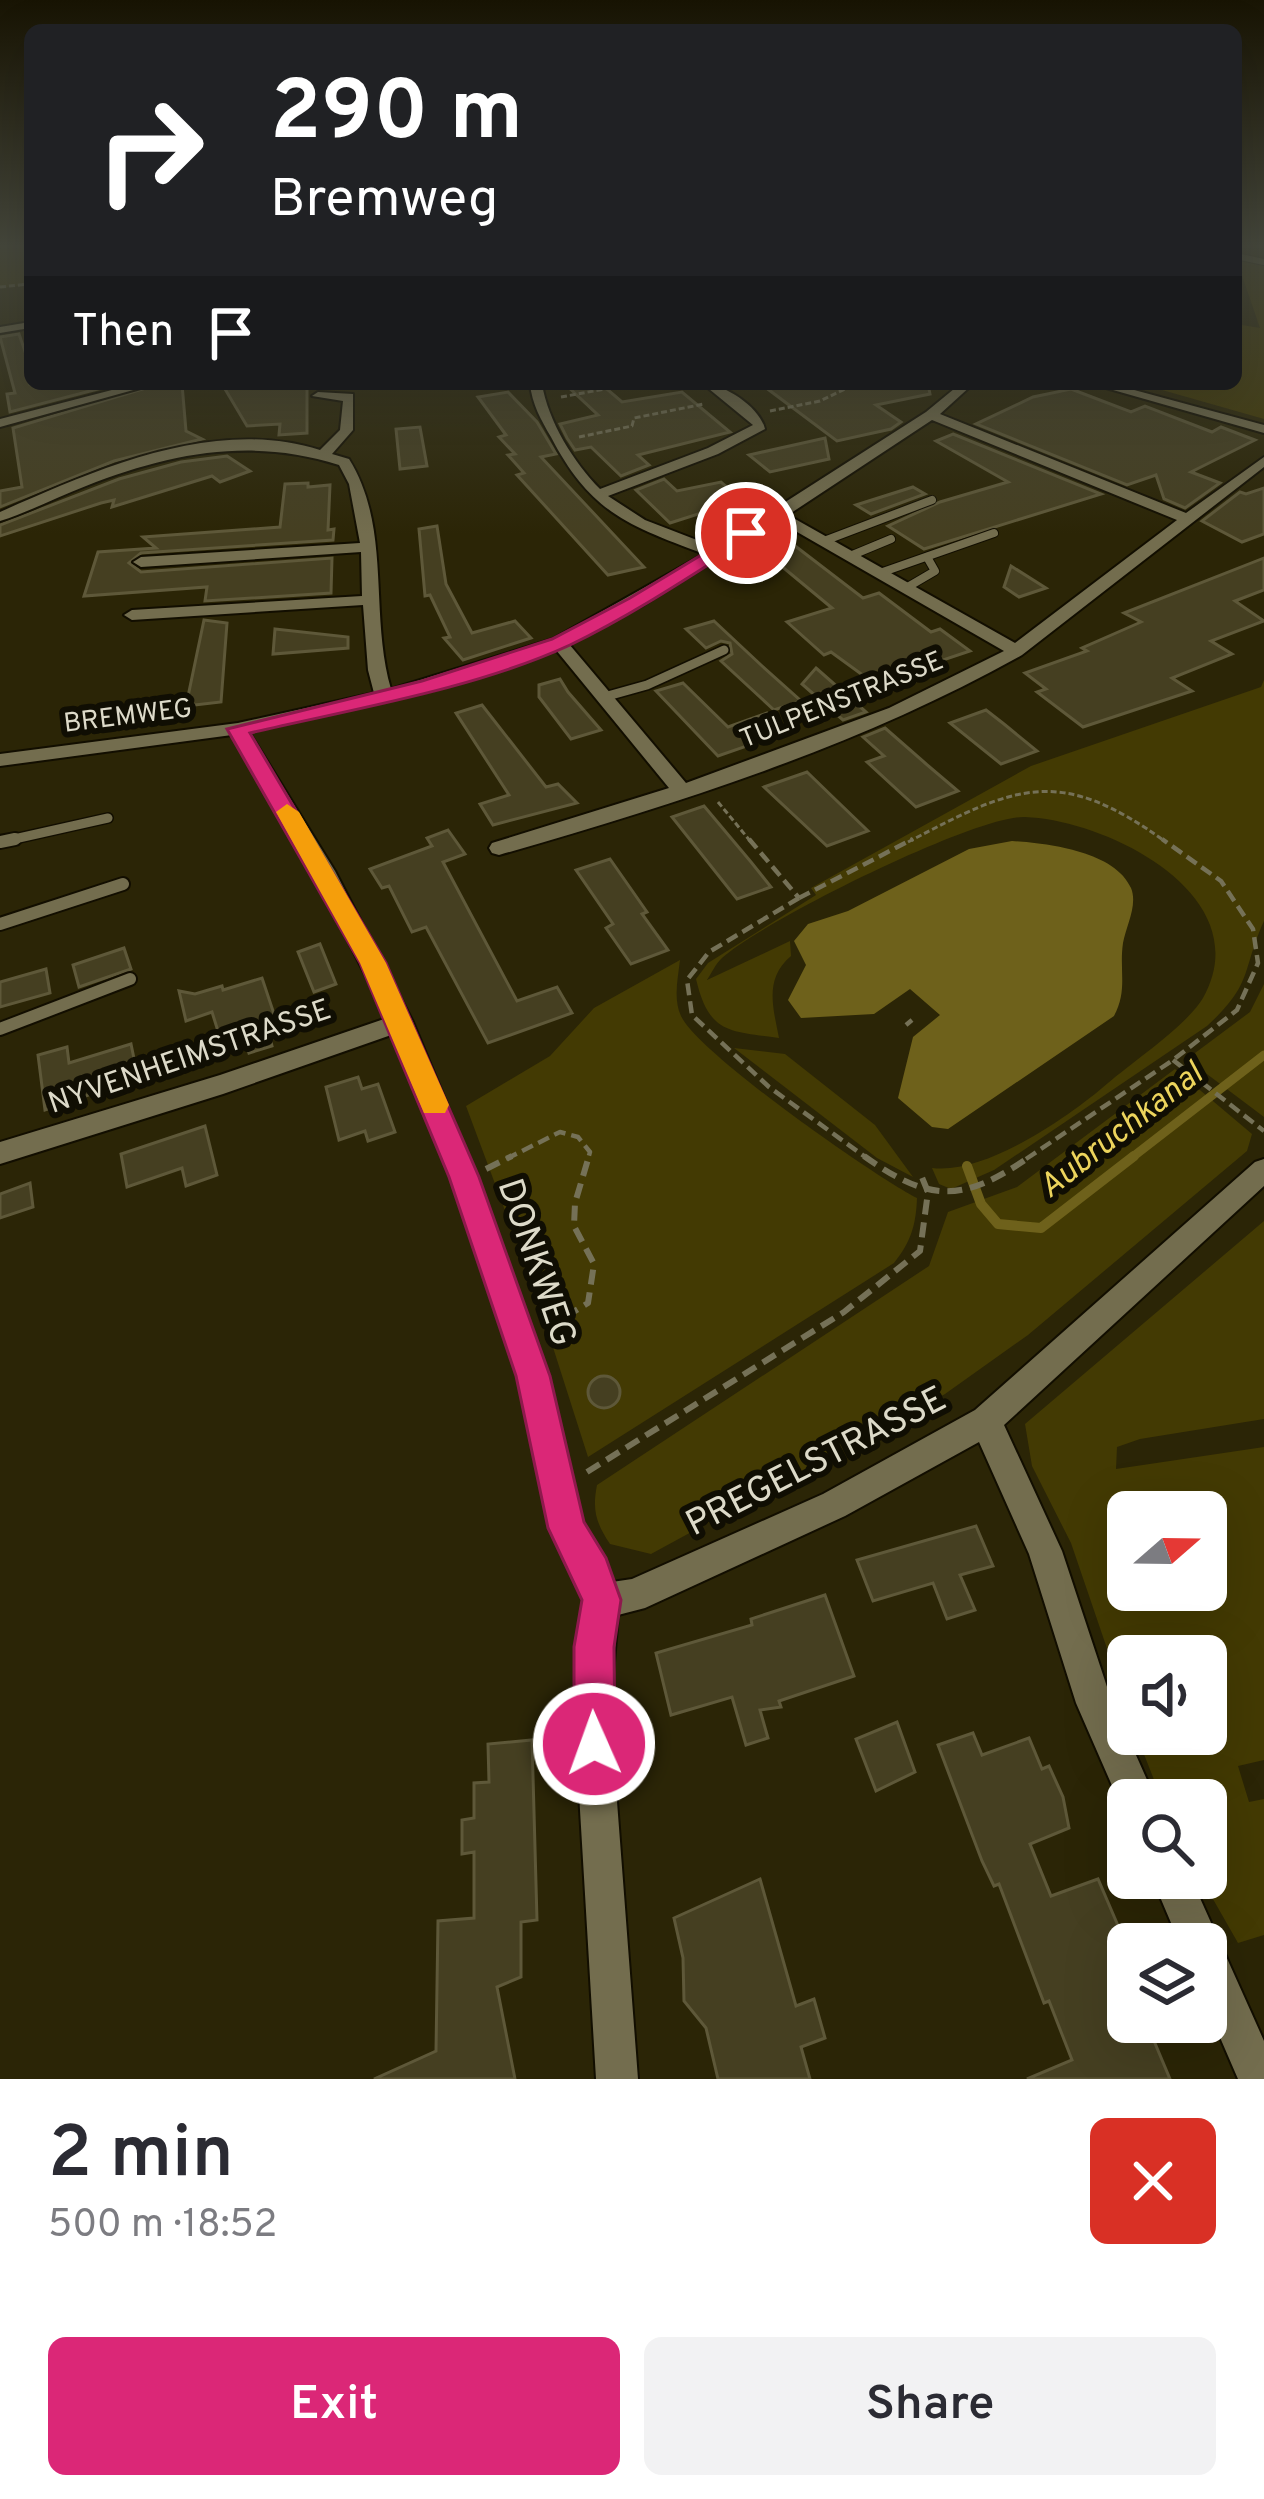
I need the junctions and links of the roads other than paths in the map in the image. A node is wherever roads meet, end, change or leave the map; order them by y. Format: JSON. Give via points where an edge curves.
{"nodes":[{"id":1,"x":125,"y":390,"type":"edge"},
{"id":2,"x":537,"y":390,"type":"edge"},
{"id":3,"x":719,"y":390,"type":"edge"},
{"id":4,"x":960,"y":390,"type":"edge"},
{"id":5,"x":1120,"y":390,"type":"edge"},
{"id":6,"x":318,"y":396,"type":"dead end"},
{"id":7,"x":931,"y":416,"type":"junction"},
{"id":8,"x":0,"y":423,"type":"edge"},
{"id":9,"x":1264,"y":429,"type":"edge"},
{"id":10,"x":324,"y":453,"type":"junction"},
{"id":11,"x":1263,"y":461,"type":"edge"},
{"id":12,"x":596,"y":496,"type":"junction"},
{"id":13,"x":932,"y":500,"type":"dead end"},
{"id":14,"x":778,"y":514,"type":"junction"},
{"id":15,"x":0,"y":517,"type":"edge"},
{"id":16,"x":1189,"y":519,"type":"junction"},
{"id":17,"x":994,"y":533,"type":"dead end"},
{"id":18,"x":891,"y":539,"type":"dead end"},
{"id":19,"x":824,"y":541,"type":"junction"},
{"id":20,"x":367,"y":547,"type":"junction"},
{"id":21,"x":714,"y":552,"type":"junction"},
{"id":22,"x":850,"y":556,"type":"junction"},
{"id":23,"x":927,"y":557,"type":"junction"},
{"id":24,"x":141,"y":562,"type":"dead end"},
{"id":25,"x":880,"y":573,"type":"junction"},
{"id":26,"x":906,"y":588,"type":"junction"},
{"id":27,"x":369,"y":600,"type":"junction"},
{"id":28,"x":132,"y":615,"type":"dead end"},
{"id":29,"x":559,"y":643,"type":"junction"},
{"id":30,"x":724,"y":650,"type":"dead end"},
{"id":31,"x":1016,"y":651,"type":"junction"},
{"id":32,"x":384,"y":696,"type":"junction"},
{"id":33,"x":604,"y":697,"type":"junction"},
{"id":34,"x":238,"y":729,"type":"junction"},
{"id":35,"x":0,"y":760,"type":"edge"},
{"id":36,"x":692,"y":787,"type":"junction"},
{"id":37,"x":108,"y":818,"type":"dead end"},
{"id":38,"x":0,"y":842,"type":"edge"},
{"id":39,"x":499,"y":848,"type":"dead end"},
{"id":40,"x":123,"y":884,"type":"dead end"},
{"id":41,"x":0,"y":923,"type":"edge"},
{"id":42,"x":130,"y":979,"type":"dead end"},
{"id":43,"x":400,"y":1022,"type":"junction"},
{"id":44,"x":0,"y":1029,"type":"edge"},
{"id":45,"x":0,"y":1153,"type":"edge"},
{"id":46,"x":1264,"y":1170,"type":"edge"},
{"id":47,"x":986,"y":1421,"type":"junction"},
{"id":48,"x":602,"y":1600,"type":"junction"},
{"id":49,"x":1128,"y":1779,"type":"edge"},
{"id":50,"x":1227,"y":2005,"type":"edge"},
{"id":51,"x":616,"y":2079,"type":"edge"},
{"id":52,"x":1259,"y":2079,"type":"edge"}],
"edges":[{"from":1,"to":8,"type":"street"},
{"from":2,"to":12,"type":"street","via":[[581,482]]},
{"from":3,"to":12,"type":"street","via":[[752,415],[760,426],[752,434]]},
{"from":4,"to":7,"type":"street","name":"BREMWEG"},
{"from":5,"to":9,"type":"street"},
{"from":6,"to":10,"type":"street","via":[[349,397],[350,427]]},
{"from":7,"to":14,"type":"street","name":"BREMWEG"},
{"from":7,"to":16,"type":"street"},
{"from":10,"to":15,"type":"street","via":[[259,446],[180,454]]},
{"from":10,"to":20,"type":"street","via":[[352,471]]},
{"from":11,"to":16,"type":"street","name":"TULPENSTRASSE"},
{"from":12,"to":21,"type":"street","via":[[624,516]]},
{"from":13,"to":19,"type":"lane"},
{"from":14,"to":19,"type":"street"},
{"from":14,"to":21,"type":"street","name":"BREMWEG"},
{"from":16,"to":31,"type":"street","name":"TULPENSTRASSE"},
{"from":17,"to":23,"type":"lane"},
{"from":18,"to":22,"type":"lane"},
{"from":19,"to":22,"type":"street"},
{"from":20,"to":24,"type":"street"},
{"from":20,"to":27,"type":"street"},
{"from":21,"to":29,"type":"street","name":"BREMWEG"},
{"from":22,"to":25,"type":"street"},
{"from":23,"to":25,"type":"lane"},
{"from":23,"to":26,"type":"lane","via":[[935,571]]},
{"from":25,"to":26,"type":"street"},
{"from":26,"to":31,"type":"street"},
{"from":27,"to":28,"type":"street"},
{"from":27,"to":32,"type":"street","via":[[373,670]]},
{"from":29,"to":32,"type":"street","name":"BREMWEG"},
{"from":29,"to":33,"type":"street"},
{"from":30,"to":33,"type":"lane"},
{"from":31,"to":36,"type":"street","name":"TULPENSTRASSE","via":[[910,707]]},
{"from":32,"to":34,"type":"street","name":"BREMWEG"},
{"from":33,"to":36,"type":"street"},
{"from":34,"to":35,"type":"street","name":"BREMWEG"},
{"from":34,"to":43,"type":"street","name":"DONKWEG","via":[[324,871]]},
{"from":36,"to":39,"type":"street","name":"TULPENSTRASSE"},
{"from":37,"to":38,"type":"lane"},
{"from":40,"to":41,"type":"lane"},
{"from":42,"to":44,"type":"lane"},
{"from":43,"to":45,"type":"street","name":"NYVENHEIMSTRASSE"},
{"from":43,"to":48,"type":"street","name":"DONKWEG","via":[[520,1339],[567,1528]]},
{"from":46,"to":47,"type":"street","name":"PREGELSTRASSE"},
{"from":47,"to":48,"type":"street","name":"PREGELSTRASSE","via":[[834,1505],[633,1596]]},
{"from":47,"to":49,"type":"street","via":[[1045,1550]]},
{"from":48,"to":51,"type":"street","name":"DONKWEG","via":[[592,1709]]},
{"from":50,"to":52,"type":"street"}]}
